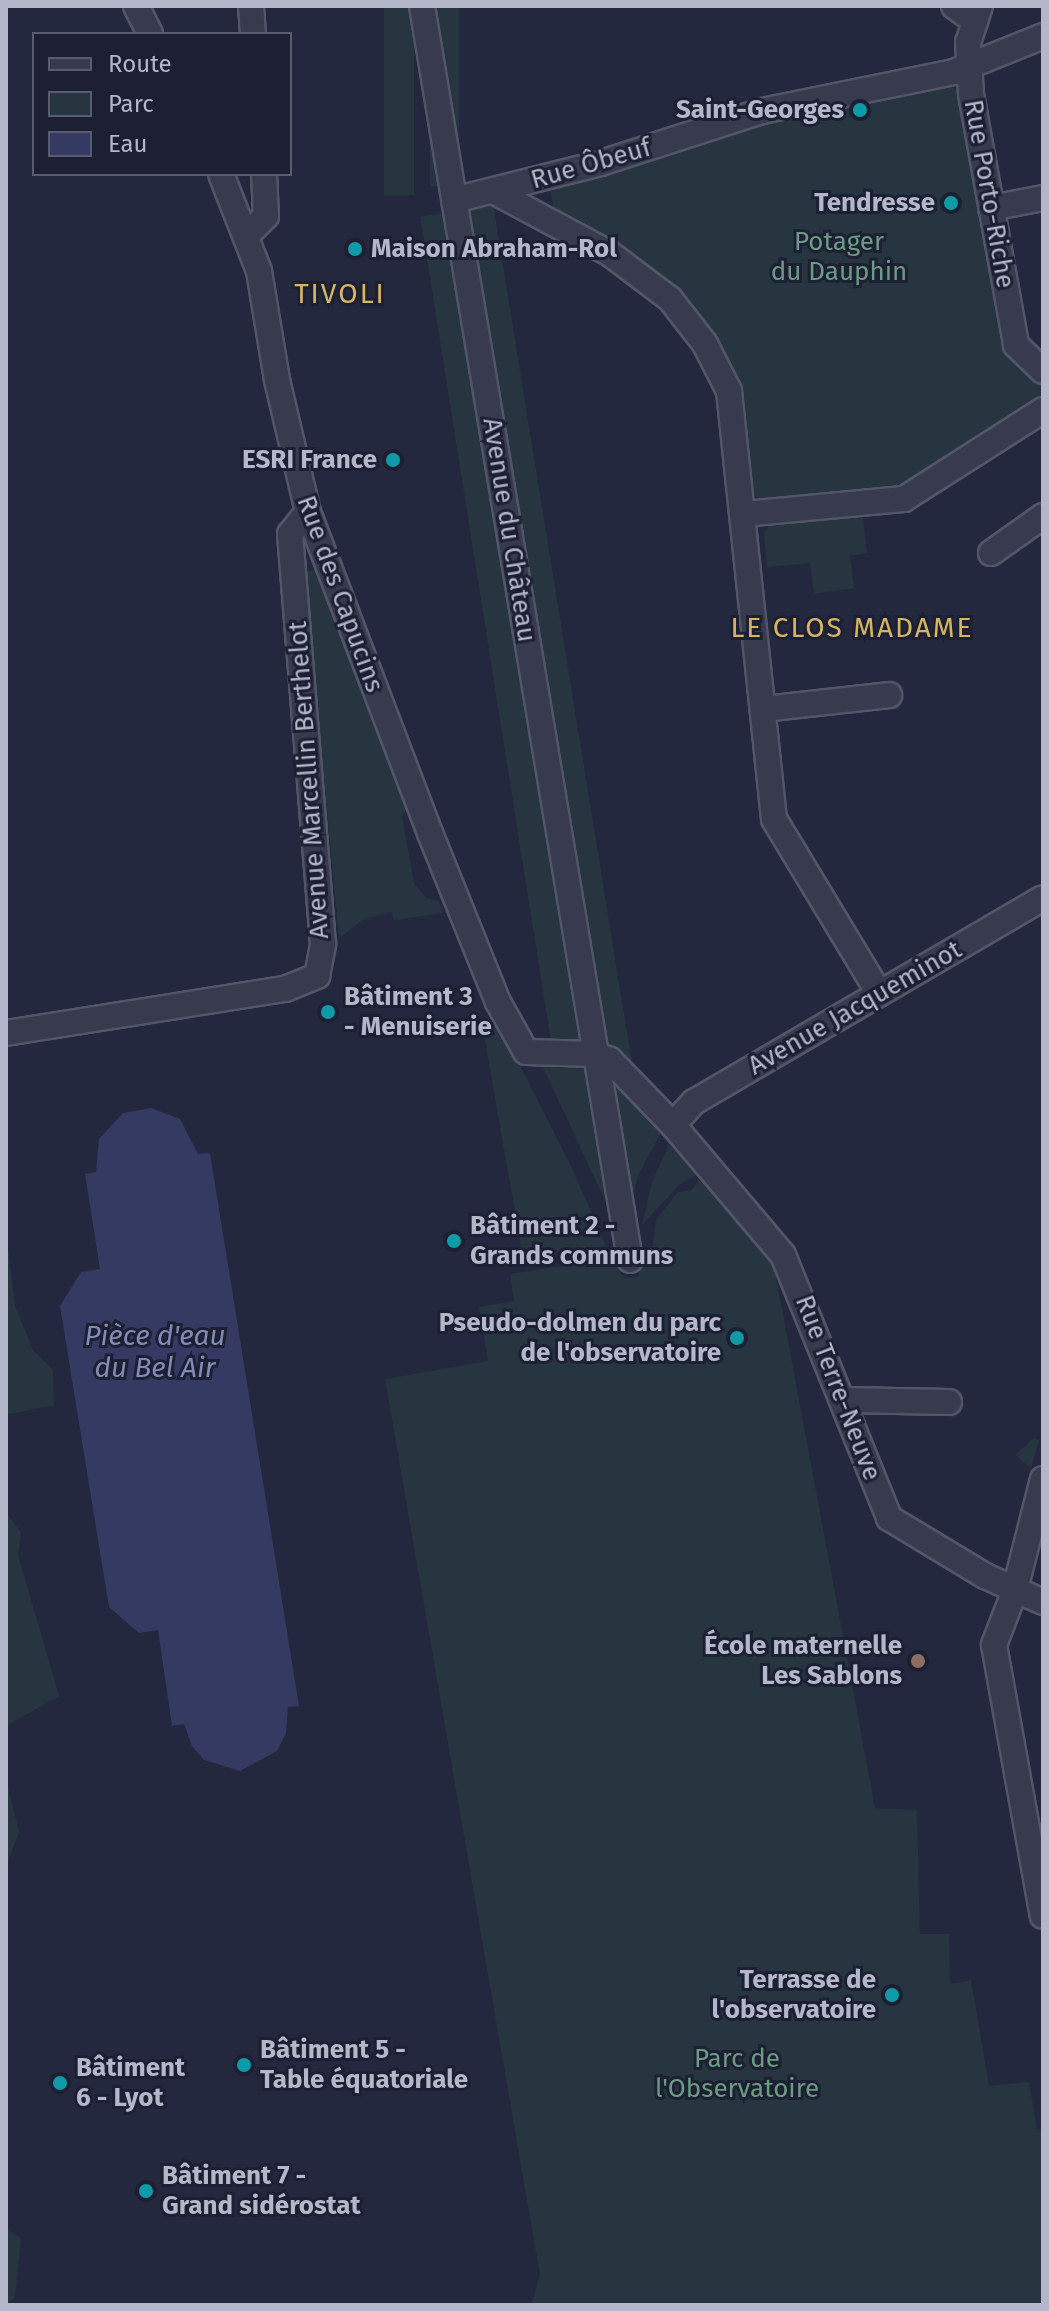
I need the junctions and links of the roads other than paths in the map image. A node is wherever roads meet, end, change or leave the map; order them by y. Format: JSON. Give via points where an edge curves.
{"nodes":[{"id":1,"x":136,"y":6,"type":"edge"},
{"id":2,"x":251,"y":6,"type":"edge"},
{"id":3,"x":422,"y":6,"type":"edge"},
{"id":4,"x":954,"y":6,"type":"edge"},
{"id":5,"x":977,"y":14,"type":"edge"},
{"id":6,"x":149,"y":32,"type":"edge"},
{"id":7,"x":253,"y":32,"type":"edge"},
{"id":8,"x":1043,"y":36,"type":"edge"},
{"id":9,"x":967,"y":68,"type":"junction"},
{"id":10,"x":222,"y":176,"type":"edge"},
{"id":11,"x":264,"y":176,"type":"edge"},
{"id":12,"x":495,"y":192,"type":"junction"},
{"id":13,"x":1043,"y":198,"type":"edge"},
{"id":14,"x":454,"y":200,"type":"junction"},
{"id":15,"x":991,"y":208,"type":"junction"},
{"id":16,"x":249,"y":233,"type":"junction"},
{"id":17,"x":1043,"y":371,"type":"edge"},
{"id":18,"x":1043,"y":410,"type":"edge"},
{"id":19,"x":308,"y":512,"type":"junction"},
{"id":20,"x":744,"y":514,"type":"junction"},
{"id":21,"x":1043,"y":516,"type":"edge"},
{"id":22,"x":991,"y":553,"type":"dead end"},
{"id":23,"x":889,"y":695,"type":"dead end"},
{"id":24,"x":763,"y":709,"type":"junction"},
{"id":25,"x":1043,"y":898,"type":"edge"},
{"id":26,"x":879,"y":993,"type":"junction"},
{"id":27,"x":6,"y":1033,"type":"edge"},
{"id":28,"x":595,"y":1054,"type":"junction"},
{"id":29,"x":673,"y":1125,"type":"junction"},
{"id":30,"x":630,"y":1260,"type":"dead end"},
{"id":31,"x":845,"y":1400,"type":"junction"},
{"id":32,"x":949,"y":1402,"type":"dead end"},
{"id":33,"x":1043,"y":1479,"type":"edge"},
{"id":34,"x":1015,"y":1590,"type":"junction"},
{"id":35,"x":1043,"y":1602,"type":"edge"},
{"id":36,"x":1043,"y":1916,"type":"edge"}],
"edges":[{"from":1,"to":6,"type":"street"},
{"from":2,"to":7,"type":"street"},
{"from":3,"to":14,"type":"street","name":"Avenue du Château"},
{"from":4,"to":5,"type":"street"},
{"from":5,"to":9,"type":"street","name":"Rue Porto-Riche"},
{"from":8,"to":9,"type":"street","name":"Rue Ôbeuf"},
{"from":9,"to":12,"type":"street","name":"Rue Ôbeuf","via":[[762,111]]},
{"from":9,"to":15,"type":"street","name":"Rue Porto-Riche"},
{"from":10,"to":16,"type":"street","name":"Rue des Capucins"},
{"from":11,"to":16,"type":"street","via":[[266,216]]},
{"from":12,"to":14,"type":"street","name":"Rue Ôbeuf"},
{"from":12,"to":20,"type":"street","via":[[609,253],[670,299],[705,344],[729,391]]},
{"from":13,"to":15,"type":"street"},
{"from":14,"to":28,"type":"street","name":"Avenue du Château"},
{"from":15,"to":17,"type":"street","name":"Rue Porto-Riche","via":[[1016,345]]},
{"from":16,"to":19,"type":"street","name":"Rue des Capucins"},
{"from":18,"to":20,"type":"street","via":[[904,499]]},
{"from":19,"to":27,"type":"street","name":"Avenue Marcellin Berthelot","via":[[290,534],[323,944],[317,976],[285,989]]},
{"from":19,"to":28,"type":"street","name":"Rue des Capucins","via":[[498,1002],[526,1052]]},
{"from":20,"to":24,"type":"street"},
{"from":21,"to":22,"type":"street"},
{"from":23,"to":24,"type":"street"},
{"from":24,"to":26,"type":"street","via":[[774,819]]},
{"from":25,"to":26,"type":"street","name":"Avenue Jacqueminot"},
{"from":26,"to":29,"type":"street","name":"Avenue Jacqueminot","via":[[694,1102]]},
{"from":28,"to":29,"type":"street","name":"Rue Terre-Neuve","via":[[610,1060]]},
{"from":28,"to":30,"type":"street","name":"Avenue du Château"},
{"from":29,"to":31,"type":"street","name":"Rue Terre-Neuve","via":[[783,1255]]},
{"from":31,"to":32,"type":"street"},
{"from":31,"to":34,"type":"street","name":"Rue Terre-Neuve","via":[[889,1518]]},
{"from":33,"to":34,"type":"street"},
{"from":34,"to":35,"type":"street","name":"Rue Terre-Neuve"},
{"from":34,"to":36,"type":"street","via":[[999,1627],[994,1657]]}]}
